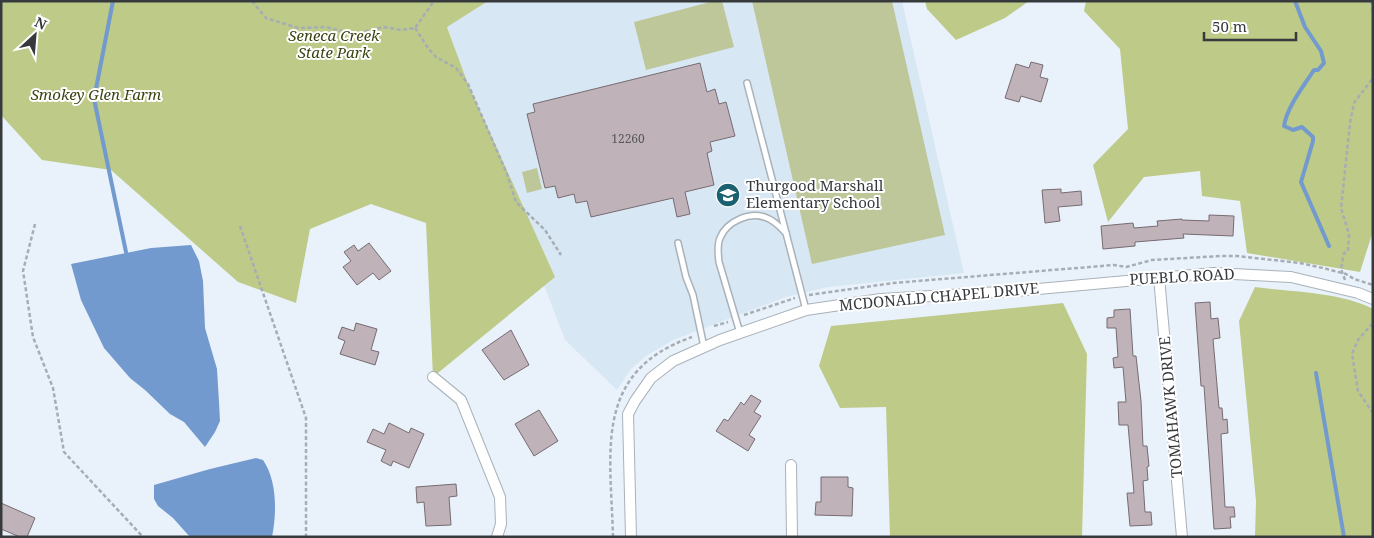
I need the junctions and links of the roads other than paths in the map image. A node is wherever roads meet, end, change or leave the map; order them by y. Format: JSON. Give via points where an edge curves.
{"nodes":[{"id":1,"x":747,"y":83,"type":"dead end"},
{"id":2,"x":786,"y":233,"type":"junction"},
{"id":3,"x":678,"y":243,"type":"dead end"},
{"id":4,"x":1159,"y":277,"type":"junction"},
{"id":5,"x":1048,"y":288,"type":"joint"},
{"id":6,"x":1373,"y":299,"type":"edge"},
{"id":7,"x":806,"y":310,"type":"junction"},
{"id":8,"x":740,"y":332,"type":"junction"},
{"id":9,"x":704,"y":347,"type":"junction"},
{"id":10,"x":433,"y":377,"type":"dead end"},
{"id":11,"x":791,"y":465,"type":"dead end"},
{"id":12,"x":497,"y":537,"type":"edge"},
{"id":13,"x":630,"y":537,"type":"edge"},
{"id":14,"x":792,"y":537,"type":"edge"},
{"id":15,"x":1182,"y":537,"type":"edge"}],
"edges":[{"from":1,"to":2,"type":"lane"},
{"from":2,"to":7,"type":"lane"},
{"from":2,"to":8,"type":"lane","via":[[768,218],[749,216],[736,221],[720,239],[718,262]]},
{"from":3,"to":9,"type":"lane"},
{"from":4,"to":5,"type":"street","name":"PUEBLO ROAD"},
{"from":4,"to":6,"type":"street","name":"PUEBLO ROAD","via":[[1214,273],[1291,277]]},
{"from":4,"to":15,"type":"street","name":"TOMAHAWK DRIVE"},
{"from":5,"to":7,"type":"street","name":"MCDONALD CHAPEL DRIVE","via":[[882,299]]},
{"from":7,"to":8,"type":"street","name":"MCDONALD CHAPEL DRIVE"},
{"from":8,"to":9,"type":"street","name":"MCDONALD CHAPEL DRIVE"},
{"from":9,"to":13,"type":"street","name":"MCDONALD CHAPEL DRIVE","via":[[673,361],[651,378],[628,414]]},
{"from":10,"to":12,"type":"street","via":[[461,400],[497,488],[501,524]]},
{"from":11,"to":14,"type":"street"}]}
